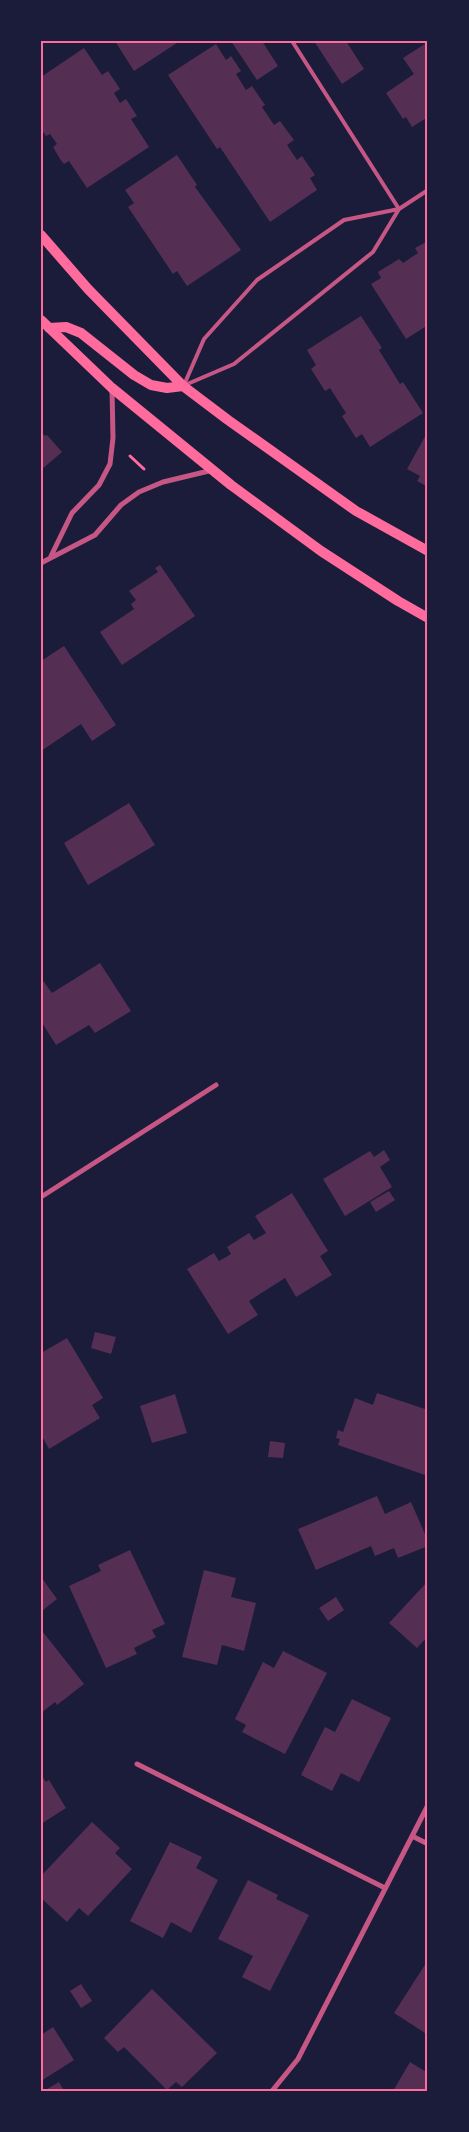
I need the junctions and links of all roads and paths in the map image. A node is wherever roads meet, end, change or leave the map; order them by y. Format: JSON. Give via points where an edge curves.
{"nodes":[{"id":1,"x":292,"y":41,"type":"edge"},
{"id":2,"x":428,"y":190,"type":"edge"},
{"id":3,"x":399,"y":209,"type":"junction"},
{"id":4,"x":41,"y":235,"type":"edge"},
{"id":5,"x":41,"y":320,"type":"edge"},
{"id":6,"x":49,"y":328,"type":"junction"},
{"id":7,"x":183,"y":386,"type":"junction"},
{"id":8,"x":112,"y":388,"type":"junction"},
{"id":9,"x":127,"y":452,"type":"dead end"},
{"id":10,"x":213,"y":470,"type":"junction"},
{"id":11,"x":146,"y":471,"type":"dead end"},
{"id":12,"x":428,"y":551,"type":"edge"},
{"id":13,"x":50,"y":557,"type":"junction"},
{"id":14,"x":41,"y":563,"type":"edge"},
{"id":15,"x":428,"y":618,"type":"edge"},
{"id":16,"x":216,"y":1085,"type":"dead end"},
{"id":17,"x":41,"y":1197,"type":"edge"},
{"id":18,"x":137,"y":1764,"type":"dead end"},
{"id":19,"x":428,"y":1805,"type":"edge"},
{"id":20,"x":412,"y":1836,"type":"junction"},
{"id":21,"x":428,"y":1844,"type":"edge"},
{"id":22,"x":385,"y":1888,"type":"junction"},
{"id":23,"x":272,"y":2091,"type":"edge"}],
"edges":[{"from":1,"to":3,"type":"lane"},
{"from":2,"to":3,"type":"lane"},
{"from":3,"to":7,"type":"lane","via":[[373,252],[234,364]]},
{"from":3,"to":7,"type":"lane","via":[[344,220],[257,280],[204,339]]},
{"from":4,"to":7,"type":"main road","via":[[88,289]]},
{"from":5,"to":6,"type":"main road"},
{"from":6,"to":7,"type":"main road","via":[[66,327],[81,333],[134,375],[152,385],[167,388]]},
{"from":6,"to":8,"type":"main road"},
{"from":7,"to":12,"type":"main road","via":[[356,511]]},
{"from":8,"to":10,"type":"main road"},
{"from":8,"to":13,"type":"street","via":[[110,464],[99,486],[72,514]]},
{"from":9,"to":11,"type":"path"},
{"from":10,"to":13,"type":"street","via":[[163,482],[139,492],[121,504],[95,535]]},
{"from":10,"to":15,"type":"main road","via":[[321,550]]},
{"from":13,"to":14,"type":"street"},
{"from":16,"to":17,"type":"street"},
{"from":18,"to":22,"type":"street"},
{"from":19,"to":20,"type":"street"},
{"from":20,"to":21,"type":"street"},
{"from":20,"to":22,"type":"street"},
{"from":22,"to":23,"type":"street","via":[[298,2059]]}]}
